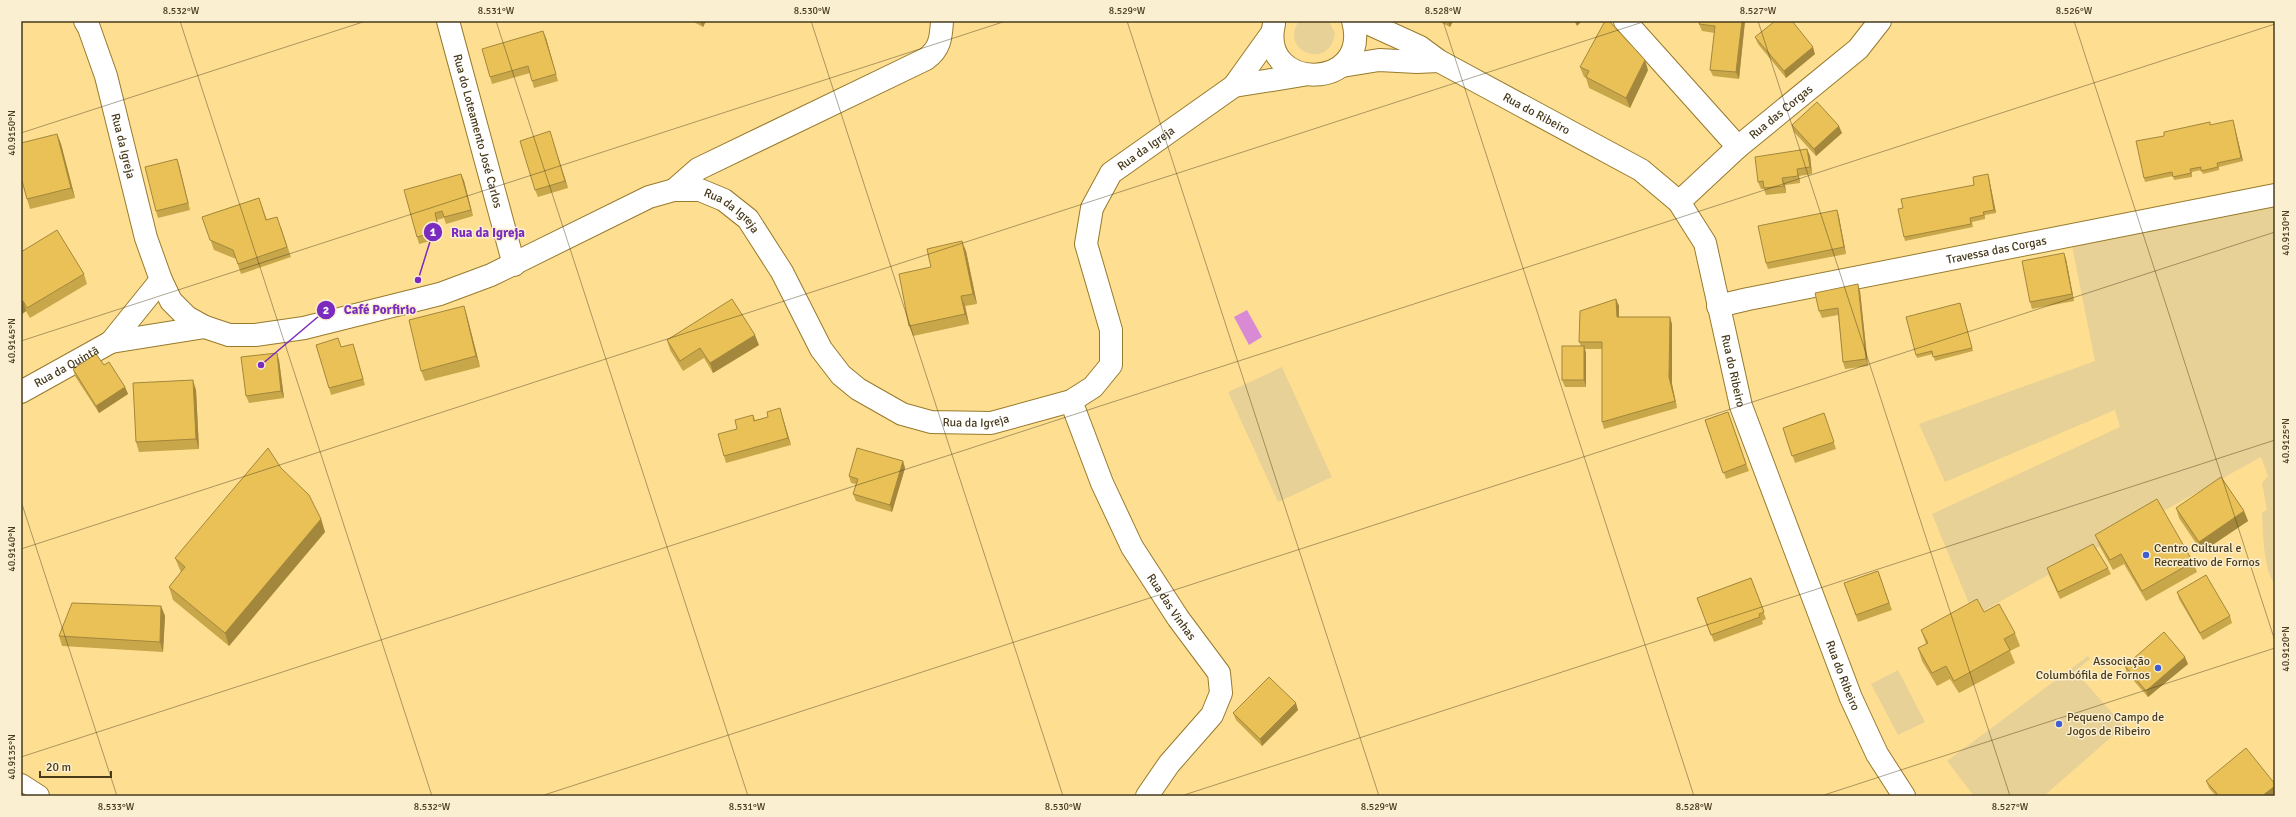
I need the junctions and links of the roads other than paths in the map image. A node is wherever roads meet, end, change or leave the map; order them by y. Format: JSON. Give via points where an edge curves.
{"nodes":[{"id":1,"x":85,"y":21,"type":"edge"},
{"id":2,"x":448,"y":21,"type":"edge"},
{"id":3,"x":942,"y":21,"type":"edge"},
{"id":4,"x":1353,"y":21,"type":"edge"},
{"id":5,"x":1363,"y":21,"type":"edge"},
{"id":6,"x":1625,"y":21,"type":"edge"},
{"id":7,"x":1880,"y":21,"type":"edge"},
{"id":8,"x":1273,"y":27,"type":"edge"},
{"id":9,"x":1439,"y":61,"type":"junction"},
{"id":10,"x":1342,"y":66,"type":"junction"},
{"id":11,"x":1303,"y":75,"type":"junction"},
{"id":12,"x":1234,"y":86,"type":"junction"},
{"id":13,"x":1738,"y":147,"type":"junction"},
{"id":14,"x":674,"y":190,"type":"junction"},
{"id":15,"x":2275,"y":195,"type":"edge"},
{"id":16,"x":1679,"y":202,"type":"junction"},
{"id":17,"x":514,"y":265,"type":"junction"},
{"id":18,"x":161,"y":280,"type":"junction"},
{"id":19,"x":1718,"y":306,"type":"junction"},
{"id":20,"x":205,"y":327,"type":"junction"},
{"id":21,"x":111,"y":342,"type":"junction"},
{"id":22,"x":21,"y":392,"type":"edge"},
{"id":23,"x":1071,"y":401,"type":"junction"},
{"id":24,"x":21,"y":785,"type":"edge"},
{"id":25,"x":38,"y":796,"type":"edge"},
{"id":26,"x":1147,"y":796,"type":"edge"},
{"id":27,"x":1904,"y":796,"type":"edge"}],
"edges":[{"from":1,"to":18,"type":"main road","name":"Rua da Igreja","via":[[90,28],[106,76],[146,238]]},
{"from":2,"to":17,"type":"main road","name":"Rua do Loteamento José Carlos"},
{"from":3,"to":14,"type":"main road","via":[[941,38],[936,52],[926,59],[698,169]]},
{"from":4,"to":10,"type":"main road","via":[[1355,43],[1350,56]]},
{"from":5,"to":9,"type":"main road","name":"Rua do Ribeiro","via":[[1420,47]]},
{"from":6,"to":13,"type":"main road"},
{"from":7,"to":13,"type":"main road","name":"Rua das Corgas","via":[[1858,50]]},
{"from":8,"to":11,"type":"main road","via":[[1274,47],[1280,60],[1290,69]]},
{"from":8,"to":12,"type":"main road","name":"Rua da Igreja"},
{"from":9,"to":10,"type":"main road","via":[[1379,60]]},
{"from":9,"to":16,"type":"main road","name":"Rua do Ribeiro","via":[[1642,170]]},
{"from":10,"to":11,"type":"main road","name":"Rua da Igreja","via":[[1330,73],[1317,76]]},
{"from":11,"to":12,"type":"main road","name":"Rua da Igreja"},
{"from":12,"to":23,"type":"main road","name":"Rua da Igreja","via":[[1111,173],[1092,208],[1086,244],[1110,330],[1111,365],[1093,387]]},
{"from":13,"to":16,"type":"main road","name":"Rua das Corgas"},
{"from":14,"to":17,"type":"main road","name":"Rua da Igreja","via":[[649,197]]},
{"from":14,"to":23,"type":"main road","name":"Rua da Igreja","via":[[700,190],[724,200],[748,219],[782,272],[821,349],[841,375],[876,400],[902,414],[931,422],[991,423]]},
{"from":15,"to":19,"type":"main road","name":"Travessa das Corgas"},
{"from":16,"to":19,"type":"main road","name":"Rua do Ribeiro","via":[[1705,243]]},
{"from":17,"to":20,"type":"main road","name":"Rua da Igreja","via":[[440,294],[304,328],[255,335],[228,335]]},
{"from":18,"to":20,"type":"main road","name":"Rua da Igreja","via":[[171,301],[187,317]]},
{"from":18,"to":21,"type":"main road","name":"Rua da Quintã"},
{"from":19,"to":27,"type":"main road","name":"Rua do Ribeiro","via":[[1741,406],[1848,691],[1877,754]]},
{"from":20,"to":21,"type":"main road","name":"Rua da Quintã"},
{"from":21,"to":22,"type":"main road","name":"Rua da Quintã"},
{"from":23,"to":26,"type":"main road","name":"Rua das Vinhas","via":[[1102,483],[1132,547],[1178,618],[1219,672],[1221,693],[1212,715],[1169,764]]},
{"from":24,"to":25,"type":"main road"}]}
